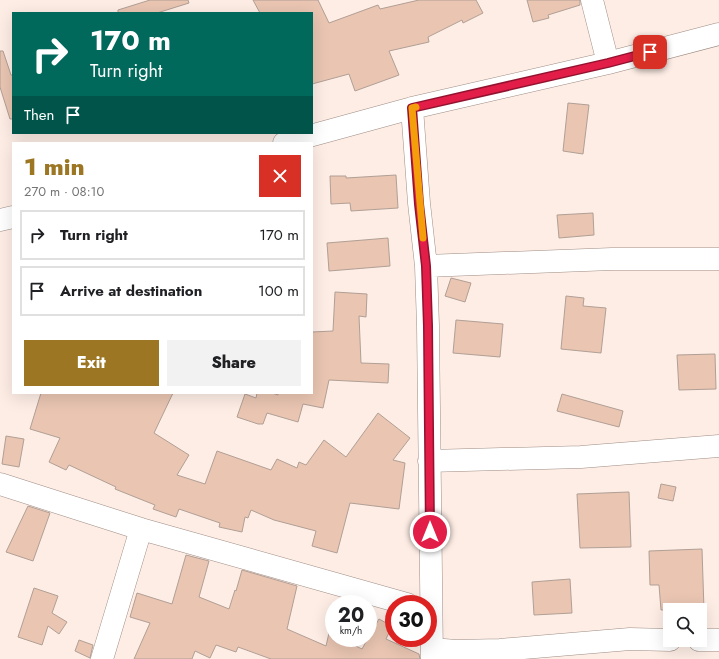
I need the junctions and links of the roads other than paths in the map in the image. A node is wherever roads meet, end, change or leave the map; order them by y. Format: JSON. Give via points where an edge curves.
{"nodes":[{"id":1,"x":592,"y":0,"type":"edge"},
{"id":2,"x":719,"y":34,"type":"edge"},
{"id":3,"x":608,"y":63,"type":"junction"},
{"id":4,"x":412,"y":108,"type":"junction"},
{"id":5,"x":288,"y":142,"type":"edge"},
{"id":6,"x":12,"y":217,"type":"edge"},
{"id":7,"x":0,"y":220,"type":"edge"},
{"id":8,"x":719,"y":259,"type":"edge"},
{"id":9,"x":426,"y":266,"type":"junction"},
{"id":10,"x":719,"y":446,"type":"edge"},
{"id":11,"x":430,"y":461,"type":"junction"},
{"id":12,"x":0,"y":484,"type":"edge"},
{"id":13,"x":141,"y":529,"type":"junction"},
{"id":14,"x":429,"y":595,"type":"edge"},
{"id":15,"x":385,"y":598,"type":"edge"},
{"id":16,"x":663,"y":640,"type":"edge"},
{"id":17,"x":707,"y":640,"type":"edge"},
{"id":18,"x":719,"y":640,"type":"edge"},
{"id":19,"x":432,"y":654,"type":"edge"},
{"id":20,"x":102,"y":659,"type":"edge"}],
"edges":[{"from":1,"to":3,"type":"street"},
{"from":2,"to":3,"type":"street"},
{"from":3,"to":4,"type":"street"},
{"from":4,"to":5,"type":"street"},
{"from":4,"to":9,"type":"street"},
{"from":6,"to":7,"type":"street"},
{"from":8,"to":9,"type":"street","via":[[620,259]]},
{"from":9,"to":11,"type":"street"},
{"from":10,"to":11,"type":"street","via":[[581,457]]},
{"from":11,"to":14,"type":"street"},
{"from":12,"to":13,"type":"street"},
{"from":13,"to":15,"type":"street"},
{"from":13,"to":20,"type":"street"},
{"from":16,"to":19,"type":"street","via":[[630,639],[500,650],[456,650]]},
{"from":17,"to":18,"type":"street"}]}
